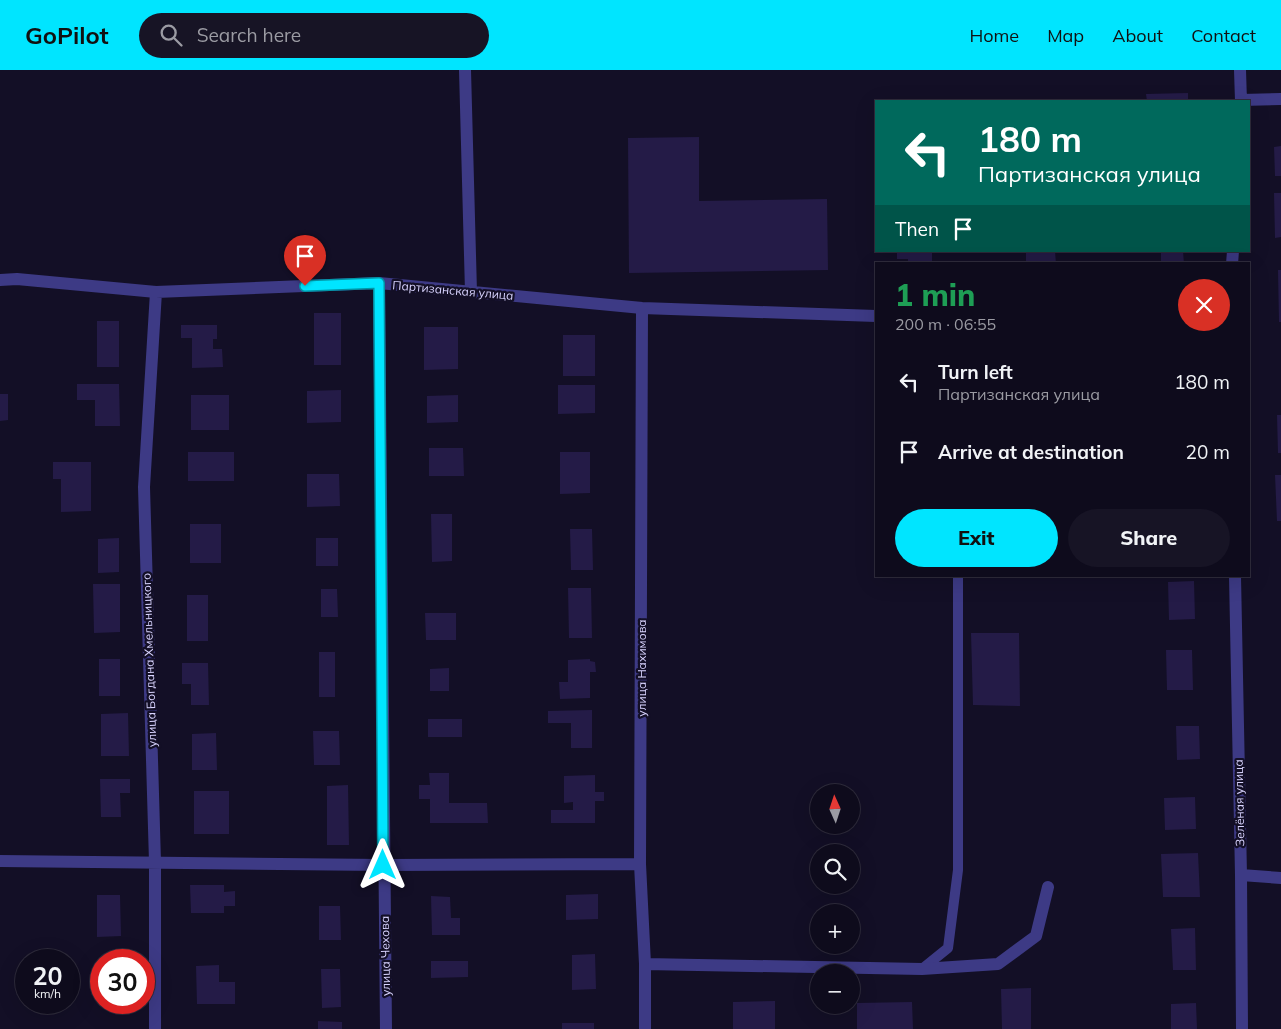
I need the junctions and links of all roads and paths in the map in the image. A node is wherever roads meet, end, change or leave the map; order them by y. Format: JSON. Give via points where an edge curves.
{"nodes":[{"id":1,"x":465,"y":70,"type":"edge"},
{"id":2,"x":1240,"y":70,"type":"edge"},
{"id":3,"x":1281,"y":99,"type":"edge"},
{"id":4,"x":1241,"y":100,"type":"edge"},
{"id":5,"x":1250,"y":101,"type":"edge"},
{"id":6,"x":0,"y":280,"type":"edge"},
{"id":7,"x":379,"y":283,"type":"junction"},
{"id":8,"x":156,"y":292,"type":"junction"},
{"id":9,"x":471,"y":292,"type":"junction"},
{"id":10,"x":642,"y":308,"type":"junction"},
{"id":11,"x":875,"y":316,"type":"edge"},
{"id":12,"x":958,"y":577,"type":"edge"},
{"id":13,"x":1235,"y":577,"type":"edge"},
{"id":14,"x":0,"y":860,"type":"edge"},
{"id":15,"x":155,"y":862,"type":"junction"},
{"id":16,"x":640,"y":864,"type":"junction"},
{"id":17,"x":383,"y":865,"type":"junction"},
{"id":18,"x":1241,"y":875,"type":"junction"},
{"id":19,"x":1281,"y":878,"type":"edge"},
{"id":20,"x":1048,"y":887,"type":"dead end"},
{"id":21,"x":645,"y":964,"type":"junction"},
{"id":22,"x":922,"y":969,"type":"junction"},
{"id":23,"x":156,"y":1029,"type":"edge"},
{"id":24,"x":386,"y":1029,"type":"edge"},
{"id":25,"x":645,"y":1029,"type":"edge"},
{"id":26,"x":1242,"y":1029,"type":"edge"}],
"edges":[{"from":1,"to":9,"type":"street"},
{"from":2,"to":4,"type":"street"},
{"from":3,"to":5,"type":"street"},
{"from":6,"to":8,"type":"street","name":"Партизанская улица"},
{"from":7,"to":8,"type":"street","name":"Партизанская улица"},
{"from":7,"to":9,"type":"street","name":"Партизанская улица"},
{"from":7,"to":17,"type":"street","name":"улица Чехова"},
{"from":8,"to":15,"type":"street","name":"улица Богдана Хмельницкого","via":[[144,487]]},
{"from":9,"to":10,"type":"street","name":"Партизанская улица"},
{"from":10,"to":11,"type":"street","name":"Партизанская улица"},
{"from":10,"to":16,"type":"street","name":"улица Нахимова"},
{"from":12,"to":22,"type":"lane","via":[[958,870],[948,948]]},
{"from":13,"to":18,"type":"street","name":"Зелёная улица"},
{"from":14,"to":15,"type":"street"},
{"from":15,"to":17,"type":"street"},
{"from":15,"to":23,"type":"street","name":"улица Богдана Хмельницкого"},
{"from":16,"to":17,"type":"street"},
{"from":16,"to":21,"type":"street","name":"улица Нахимова"},
{"from":17,"to":24,"type":"street","name":"улица Чехова"},
{"from":18,"to":19,"type":"street"},
{"from":18,"to":26,"type":"street","name":"Зелёная улица"},
{"from":20,"to":22,"type":"street","via":[[1036,936],[998,964]]},
{"from":21,"to":22,"type":"street"},
{"from":21,"to":25,"type":"street","name":"улица Нахимова"}]}
